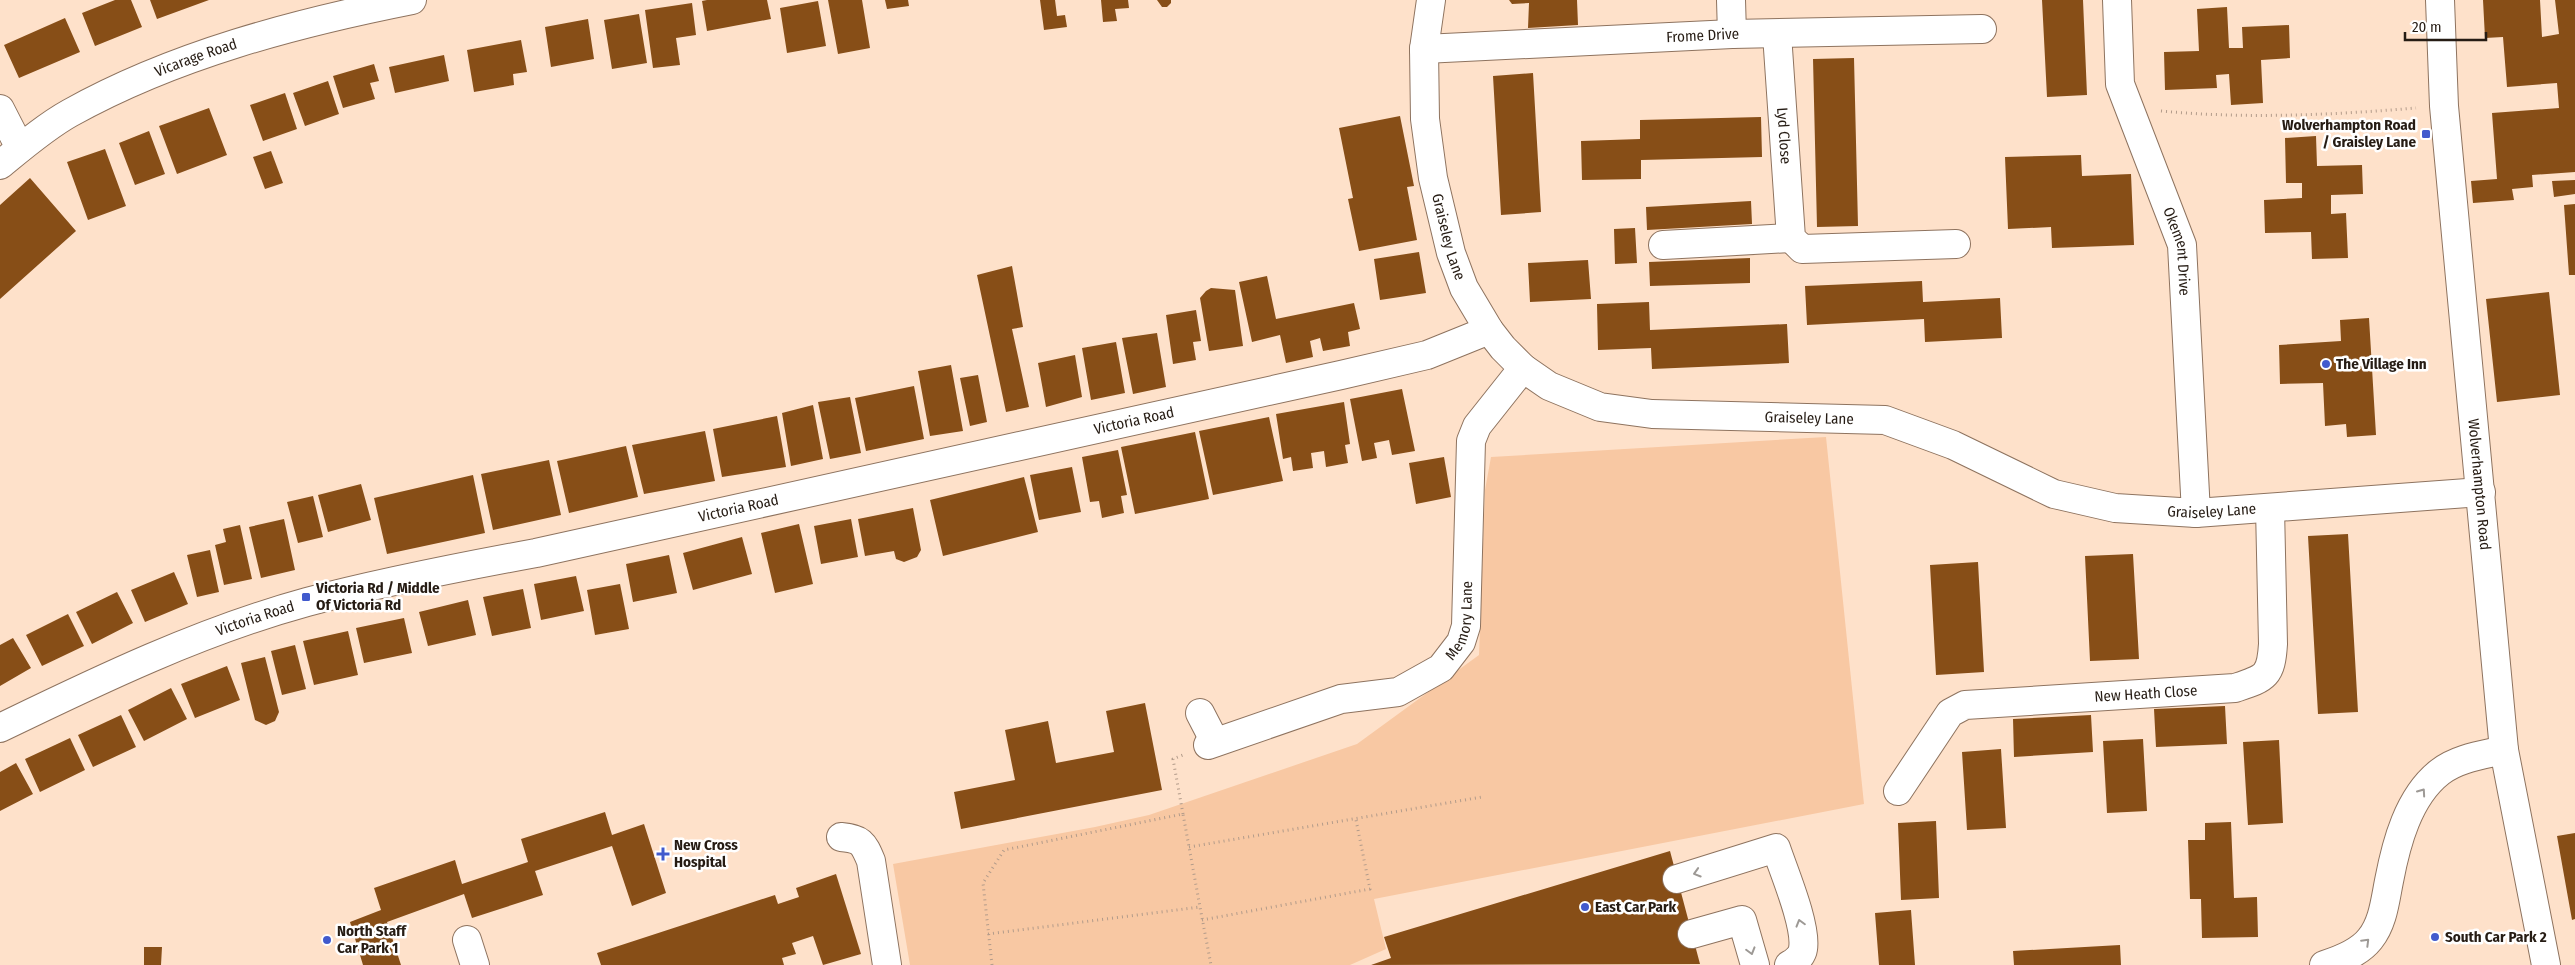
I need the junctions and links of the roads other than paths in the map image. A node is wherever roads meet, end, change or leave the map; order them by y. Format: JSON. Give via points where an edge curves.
{"nodes":[{"id":1,"x":412,"y":0,"type":"edge"},
{"id":2,"x":1430,"y":0,"type":"edge"},
{"id":3,"x":1730,"y":0,"type":"edge"},
{"id":4,"x":2117,"y":0,"type":"edge"},
{"id":5,"x":2440,"y":0,"type":"edge"},
{"id":6,"x":1982,"y":29,"type":"dead end"},
{"id":7,"x":1732,"y":34,"type":"junction"},
{"id":8,"x":1777,"y":34,"type":"junction"},
{"id":9,"x":1424,"y":49,"type":"junction"},
{"id":10,"x":0,"y":109,"type":"edge"},
{"id":11,"x":10,"y":157,"type":"edge"},
{"id":12,"x":1791,"y":238,"type":"junction"},
{"id":13,"x":1956,"y":244,"type":"dead end"},
{"id":14,"x":1663,"y":245,"type":"dead end"},
{"id":15,"x":1489,"y":330,"type":"junction"},
{"id":16,"x":1524,"y":368,"type":"junction"},
{"id":17,"x":2480,"y":492,"type":"junction"},
{"id":18,"x":2270,"y":508,"type":"junction"},
{"id":19,"x":2196,"y":513,"type":"junction"},
{"id":20,"x":1200,"y":714,"type":"dead end"},
{"id":21,"x":0,"y":728,"type":"edge"},
{"id":22,"x":2504,"y":750,"type":"junction"},
{"id":23,"x":1898,"y":791,"type":"dead end"},
{"id":24,"x":840,"y":837,"type":"dead end"},
{"id":25,"x":1677,"y":879,"type":"dead end"},
{"id":26,"x":1692,"y":934,"type":"dead end"},
{"id":27,"x":2328,"y":964,"type":"edge"},
{"id":28,"x":887,"y":965,"type":"edge"},
{"id":29,"x":1755,"y":965,"type":"edge"},
{"id":30,"x":1788,"y":965,"type":"edge"},
{"id":31,"x":2546,"y":965,"type":"edge"}],
"edges":[{"from":1,"to":11,"type":"street","name":"Vicarage Road","via":[[317,21],[246,42],[124,86],[68,114]]},
{"from":2,"to":9,"type":"street","name":"Graiseley Lane"},
{"from":3,"to":7,"type":"street"},
{"from":4,"to":19,"type":"street","name":"Okement Drive","via":[[2120,84],[2182,245]]},
{"from":5,"to":17,"type":"street","name":"Wolverhampton Road","via":[[2444,106]]},
{"from":6,"to":8,"type":"street","name":"Frome Drive"},
{"from":7,"to":8,"type":"street","name":"Frome Drive"},
{"from":7,"to":9,"type":"street","name":"Frome Drive"},
{"from":8,"to":12,"type":"street","name":"Lyd Close"},
{"from":9,"to":15,"type":"street","name":"Graiseley Lane","via":[[1425,119],[1443,228],[1464,288]]},
{"from":10,"to":11,"type":"street"},
{"from":12,"to":13,"type":"street","via":[[1802,249]]},
{"from":12,"to":14,"type":"street"},
{"from":15,"to":16,"type":"street","name":"Graiseley Lane"},
{"from":15,"to":21,"type":"street","name":"Victoria Road","via":[[1427,355],[1341,375],[307,603],[215,633]]},
{"from":16,"to":19,"type":"street","name":"Graiseley Lane","via":[[1549,386],[1600,407],[1652,414],[1885,420],[1953,445],[2054,494],[2114,508]]},
{"from":16,"to":20,"type":"street","name":"Memory Lane","via":[[1477,426],[1471,441],[1466,626],[1461,642],[1441,668],[1398,692],[1341,699],[1212,743]]},
{"from":17,"to":18,"type":"street","name":"Graiseley Lane"},
{"from":17,"to":22,"type":"street","name":"Wolverhampton Road"},
{"from":18,"to":19,"type":"street","name":"Graiseley Lane"},
{"from":18,"to":23,"type":"street","name":"New Heath Close","via":[[2272,665],[2261,680],[2236,688],[1965,705],[1950,713]]},
{"from":27,"to":22,"type":"street","one_way":true,"via":[[2356,952],[2370,939],[2381,919],[2398,843],[2423,790],[2440,772],[2460,760]]},
{"from":22,"to":31,"type":"street","name":"Wolverhampton Road"},
{"from":24,"to":28,"type":"street","via":[[855,839],[864,845],[871,860]]},
{"from":30,"to":25,"type":"street","one_way":true,"via":[[1795,962],[1804,950],[1802,932],[1776,848]]},
{"from":26,"to":29,"type":"street","one_way":true,"via":[[1742,920]]}]}
